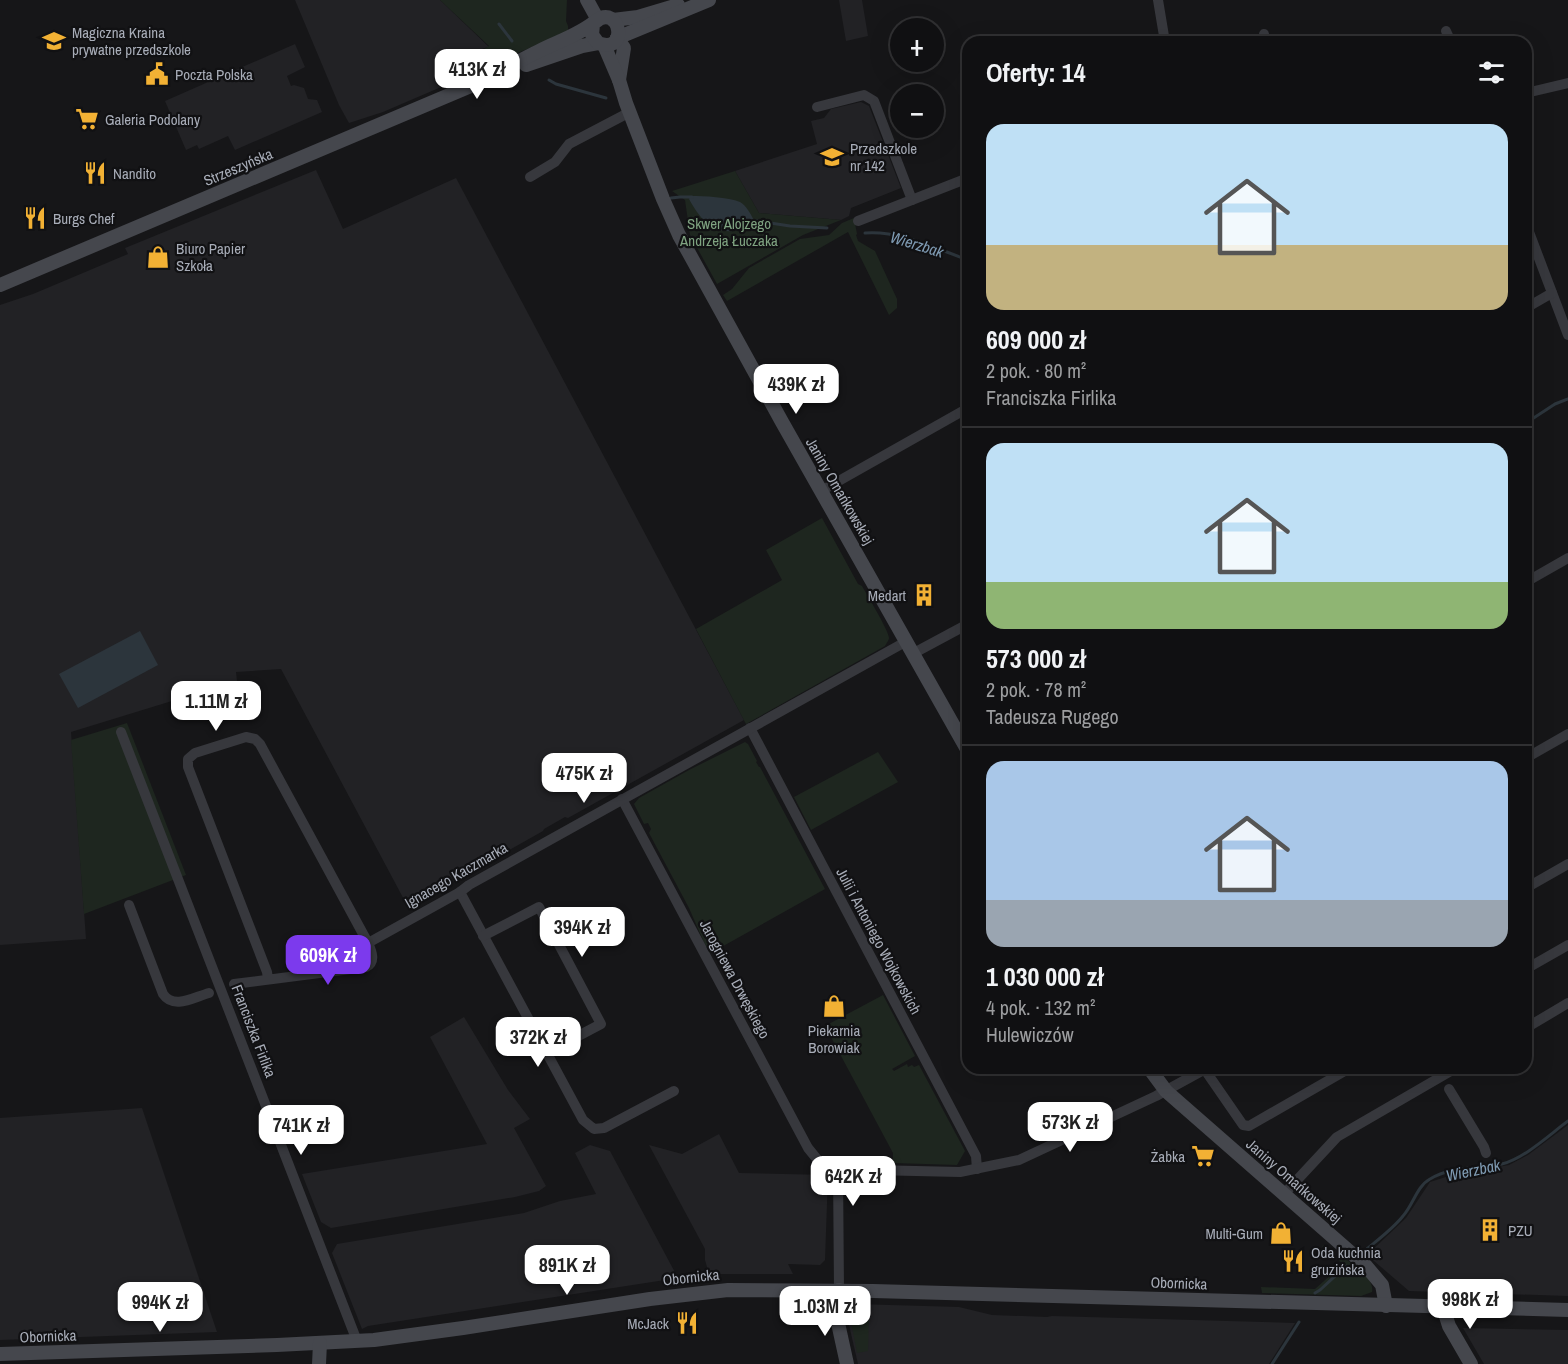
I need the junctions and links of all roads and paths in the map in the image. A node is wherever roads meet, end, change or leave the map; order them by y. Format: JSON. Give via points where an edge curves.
{"nodes":[{"id":1,"x":587,"y":0,"type":"edge"},
{"id":2,"x":697,"y":0,"type":"edge"},
{"id":3,"x":709,"y":0,"type":"edge"},
{"id":4,"x":1158,"y":0,"type":"edge"},
{"id":5,"x":601,"y":21,"type":"junction"},
{"id":6,"x":1446,"y":31,"type":"dead end"},
{"id":7,"x":1164,"y":36,"type":"edge"},
{"id":8,"x":1448,"y":36,"type":"edge"},
{"id":9,"x":617,"y":38,"type":"junction"},
{"id":10,"x":601,"y":44,"type":"junction"},
{"id":11,"x":489,"y":78,"type":"junction"},
{"id":12,"x":619,"y":80,"type":"junction"},
{"id":13,"x":1568,"y":83,"type":"edge"},
{"id":14,"x":1532,"y":92,"type":"edge"},
{"id":15,"x":817,"y":107,"type":"dead end"},
{"id":16,"x":630,"y":112,"type":"junction"},
{"id":17,"x":530,"y":177,"type":"dead end"},
{"id":18,"x":962,"y":180,"type":"edge"},
{"id":19,"x":912,"y":200,"type":"junction"},
{"id":20,"x":858,"y":221,"type":"dead end"},
{"id":21,"x":1532,"y":240,"type":"edge"},
{"id":22,"x":0,"y":285,"type":"edge"},
{"id":23,"x":1552,"y":293,"type":"junction"},
{"id":24,"x":1532,"y":305,"type":"edge"},
{"id":25,"x":1568,"y":335,"type":"edge"},
{"id":26,"x":962,"y":411,"type":"edge"},
{"id":27,"x":821,"y":491,"type":"junction"},
{"id":28,"x":1568,"y":558,"type":"edge"},
{"id":29,"x":1532,"y":579,"type":"edge"},
{"id":30,"x":962,"y":626,"type":"edge"},
{"id":31,"x":910,"y":647,"type":"junction"},
{"id":32,"x":750,"y":728,"type":"junction"},
{"id":33,"x":121,"y":732,"type":"dead end"},
{"id":34,"x":1568,"y":734,"type":"edge"},
{"id":35,"x":962,"y":739,"type":"edge"},
{"id":36,"x":1532,"y":755,"type":"edge"},
{"id":37,"x":622,"y":799,"type":"junction"},
{"id":38,"x":1568,"y":864,"type":"edge"},
{"id":39,"x":1532,"y":885,"type":"edge"},
{"id":40,"x":460,"y":892,"type":"junction"},
{"id":41,"x":129,"y":905,"type":"dead end"},
{"id":42,"x":483,"y":936,"type":"junction"},
{"id":43,"x":368,"y":944,"type":"junction"},
{"id":44,"x":1568,"y":945,"type":"edge"},
{"id":45,"x":1532,"y":963,"type":"edge"},
{"id":46,"x":268,"y":979,"type":"junction"},
{"id":47,"x":234,"y":984,"type":"dead end"},
{"id":48,"x":209,"y":993,"type":"dead end"},
{"id":49,"x":1568,"y":1003,"type":"edge"},
{"id":50,"x":1532,"y":1024,"type":"edge"},
{"id":51,"x":546,"y":1053,"type":"junction"},
{"id":52,"x":1153,"y":1074,"type":"edge"},
{"id":53,"x":1197,"y":1074,"type":"edge"},
{"id":54,"x":1209,"y":1074,"type":"edge"},
{"id":55,"x":1340,"y":1074,"type":"edge"},
{"id":56,"x":1446,"y":1074,"type":"edge"},
{"id":57,"x":1449,"y":1089,"type":"dead end"},
{"id":58,"x":674,"y":1091,"type":"dead end"},
{"id":59,"x":1166,"y":1091,"type":"junction"},
{"id":60,"x":1486,"y":1153,"type":"dead end"},
{"id":61,"x":833,"y":1169,"type":"junction"},
{"id":62,"x":977,"y":1169,"type":"junction"},
{"id":63,"x":1284,"y":1194,"type":"junction"},
{"id":64,"x":839,"y":1290,"type":"junction"},
{"id":65,"x":1386,"y":1306,"type":"junction"},
{"id":66,"x":1443,"y":1307,"type":"junction"},
{"id":67,"x":1568,"y":1310,"type":"edge"},
{"id":68,"x":357,"y":1341,"type":"junction"},
{"id":69,"x":320,"y":1343,"type":"junction"},
{"id":70,"x":0,"y":1354,"type":"edge"},
{"id":71,"x":319,"y":1364,"type":"edge"},
{"id":72,"x":848,"y":1364,"type":"edge"},
{"id":73,"x":1471,"y":1364,"type":"edge"}],
"edges":[{"from":1,"to":5,"type":"street"},
{"from":2,"to":5,"type":"street","name":"Strzeszyńska","via":[[638,17]]},
{"from":3,"to":9,"type":"street"},
{"from":4,"to":7,"type":"street"},
{"from":5,"to":9,"type":"street","via":[[619,28]]},
{"from":5,"to":10,"type":"street","via":[[592,35]]},
{"from":5,"to":11,"type":"street","name":"Strzeszyńska"},
{"from":6,"to":8,"type":"street"},
{"from":9,"to":10,"type":"street","via":[[612,44]]},
{"from":9,"to":12,"type":"street","name":"Janiny Omańkowskiej","via":[[624,48]]},
{"from":10,"to":11,"type":"street","name":"Strzeszyńska","via":[[582,46]]},
{"from":10,"to":12,"type":"street","name":"Janiny Omańkowskiej"},
{"from":11,"to":22,"type":"street","name":"Strzeszyńska"},
{"from":12,"to":16,"type":"street","name":"Janiny Omańkowskiej"},
{"from":13,"to":14,"type":"street"},
{"from":15,"to":19,"type":"street","via":[[864,95],[874,101]]},
{"from":16,"to":17,"type":"street","via":[[569,144],[555,162]]},
{"from":16,"to":27,"type":"street","name":"Janiny Omańkowskiej","via":[[679,235]]},
{"from":18,"to":19,"type":"street"},
{"from":19,"to":20,"type":"street"},
{"from":21,"to":23,"type":"street"},
{"from":23,"to":24,"type":"street"},
{"from":23,"to":25,"type":"street"},
{"from":26,"to":27,"type":"street"},
{"from":27,"to":31,"type":"street","name":"Janiny Omańkowskiej"},
{"from":28,"to":29,"type":"street"},
{"from":30,"to":31,"type":"street","name":"Ignacego Kaczmarka"},
{"from":31,"to":32,"type":"street","name":"Ignacego Kaczmarka"},
{"from":31,"to":35,"type":"street","name":"Janiny Omańkowskiej"},
{"from":32,"to":37,"type":"street","name":"Ignacego Kaczmarka"},
{"from":32,"to":62,"type":"street","name":"Julii i Antoniego Wojkowskich","via":[[976,1156]]},
{"from":33,"to":68,"type":"street","name":"Franciszka Firlika"},
{"from":34,"to":36,"type":"street"},
{"from":37,"to":40,"type":"street","name":"Ignacego Kaczmarka"},
{"from":37,"to":61,"type":"street","name":"Jarogniewa Drwęskiego","via":[[808,1148],[821,1164]]},
{"from":38,"to":39,"type":"street"},
{"from":40,"to":42,"type":"street"},
{"from":40,"to":43,"type":"street","name":"Ignacego Kaczmarka"},
{"from":41,"to":48,"type":"street","name":"Franciszka Firlika","via":[[167,999],[173,1003]]},
{"from":42,"to":51,"type":"street"},
{"from":42,"to":51,"type":"street","via":[[539,907],[601,1024]]},
{"from":43,"to":46,"type":"street","name":"Franciszka Firlika","via":[[372,961],[366,968]]},
{"from":43,"to":46,"type":"street","via":[[260,744],[246,737],[195,753],[188,759],[188,767]]},
{"from":44,"to":45,"type":"street"},
{"from":46,"to":47,"type":"street","name":"Franciszka Firlika"},
{"from":49,"to":50,"type":"street"},
{"from":51,"to":58,"type":"street","via":[[583,1120],[594,1129],[604,1128]]},
{"from":52,"to":59,"type":"street","name":"Janiny Omańkowskiej"},
{"from":53,"to":59,"type":"street","name":"Janiny Omańkowskiej"},
{"from":54,"to":55,"type":"street","name":"Janiny Omańkowskiej","via":[[1235,1115],[1249,1126]]},
{"from":56,"to":63,"type":"street","via":[[1337,1137]]},
{"from":57,"to":60,"type":"street"},
{"from":59,"to":62,"type":"street","via":[[1040,1152]]},
{"from":59,"to":63,"type":"street","name":"Janiny Omańkowskiej"},
{"from":61,"to":62,"type":"street"},
{"from":61,"to":64,"type":"street"},
{"from":63,"to":65,"type":"street","name":"Janiny Omańkowskiej","via":[[1375,1275],[1384,1291]]},
{"from":64,"to":65,"type":"street","name":"Obornicka"},
{"from":64,"to":68,"type":"street","name":"Obornicka","via":[[689,1293]]},
{"from":64,"to":72,"type":"street","via":[[836,1314]]},
{"from":65,"to":66,"type":"street","name":"Obornicka"},
{"from":66,"to":67,"type":"street","name":"Obornicka"},
{"from":66,"to":73,"type":"street"},
{"from":68,"to":69,"type":"street","name":"Obornicka"},
{"from":69,"to":70,"type":"street","name":"Obornicka"},
{"from":69,"to":71,"type":"street"}]}
